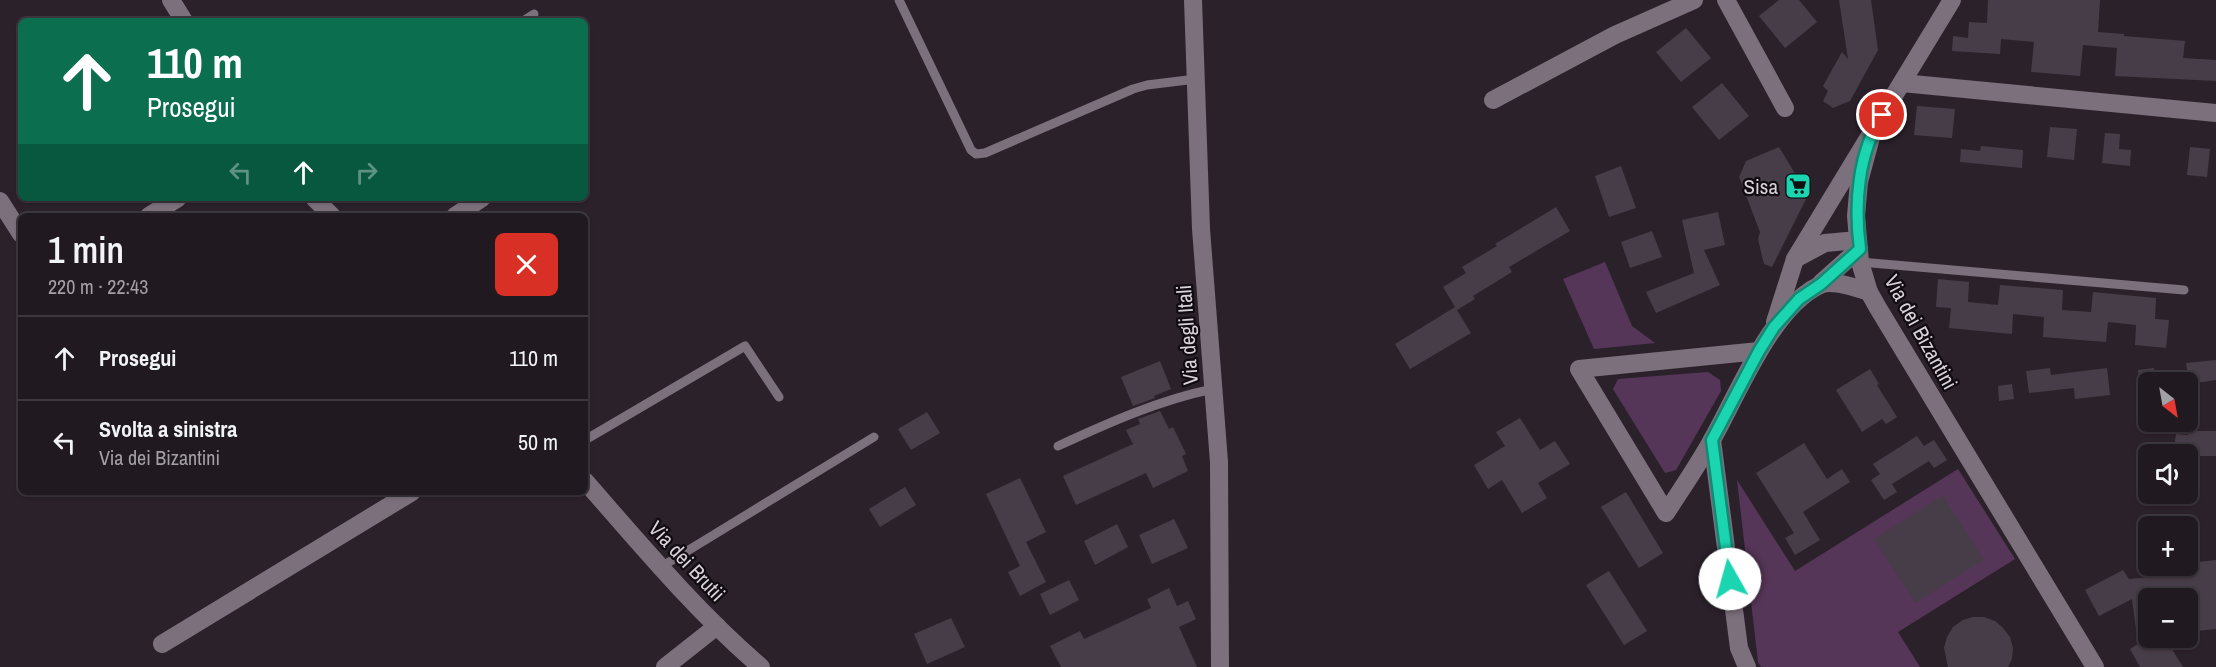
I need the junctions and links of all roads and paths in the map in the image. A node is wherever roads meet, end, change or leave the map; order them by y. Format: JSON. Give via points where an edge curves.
{"nodes":[{"id":1,"x":899,"y":0,"type":"edge"},
{"id":2,"x":1193,"y":0,"type":"edge"},
{"id":3,"x":1694,"y":0,"type":"edge"},
{"id":4,"x":1726,"y":0,"type":"edge"},
{"id":5,"x":1950,"y":1,"type":"edge"},
{"id":6,"x":177,"y":2,"type":"edge"},
{"id":7,"x":534,"y":14,"type":"dead end"},
{"id":8,"x":183,"y":18,"type":"edge"},
{"id":9,"x":528,"y":18,"type":"edge"},
{"id":10,"x":1196,"y":79,"type":"junction"},
{"id":11,"x":1902,"y":83,"type":"junction"},
{"id":12,"x":1493,"y":100,"type":"dead end"},
{"id":13,"x":1785,"y":108,"type":"dead end"},
{"id":14,"x":2216,"y":113,"type":"edge"},
{"id":15,"x":1873,"y":130,"type":"junction"},
{"id":16,"x":0,"y":201,"type":"edge"},
{"id":17,"x":173,"y":201,"type":"edge"},
{"id":18,"x":317,"y":201,"type":"edge"},
{"id":19,"x":478,"y":201,"type":"edge"},
{"id":20,"x":154,"y":213,"type":"edge"},
{"id":21,"x":329,"y":213,"type":"edge"},
{"id":22,"x":460,"y":213,"type":"edge"},
{"id":23,"x":18,"y":229,"type":"edge"},
{"id":24,"x":1859,"y":250,"type":"junction"},
{"id":25,"x":1795,"y":259,"type":"junction"},
{"id":26,"x":1821,"y":284,"type":"junction"},
{"id":27,"x":2184,"y":290,"type":"dead end"},
{"id":28,"x":1869,"y":292,"type":"junction"},
{"id":29,"x":1774,"y":327,"type":"junction"},
{"id":30,"x":1759,"y":351,"type":"junction"},
{"id":31,"x":1214,"y":389,"type":"junction"},
{"id":32,"x":779,"y":397,"type":"dead end"},
{"id":33,"x":874,"y":437,"type":"dead end"},
{"id":34,"x":588,"y":438,"type":"edge"},
{"id":35,"x":1712,"y":440,"type":"junction"},
{"id":36,"x":1058,"y":446,"type":"dead end"},
{"id":37,"x":588,"y":484,"type":"edge"},
{"id":38,"x":407,"y":495,"type":"edge"},
{"id":39,"x":661,"y":567,"type":"junction"},
{"id":40,"x":717,"y":626,"type":"junction"},
{"id":41,"x":162,"y":644,"type":"dead end"},
{"id":42,"x":665,"y":667,"type":"edge"},
{"id":43,"x":761,"y":667,"type":"edge"},
{"id":44,"x":1220,"y":667,"type":"edge"},
{"id":45,"x":1747,"y":667,"type":"edge"},
{"id":46,"x":2095,"y":667,"type":"edge"}],
"edges":[{"from":1,"to":10,"type":"lane","via":[[976,154],[1147,85]]},
{"from":2,"to":10,"type":"street","name":"Via degli Itali"},
{"from":3,"to":12,"type":"street","via":[[1615,35]]},
{"from":4,"to":13,"type":"street"},
{"from":5,"to":11,"type":"street","name":"Via dei Bizantini"},
{"from":6,"to":8,"type":"street"},
{"from":7,"to":9,"type":"lane"},
{"from":10,"to":31,"type":"street","name":"Via degli Itali","via":[[1201,229]]},
{"from":11,"to":14,"type":"street"},
{"from":11,"to":15,"type":"street","name":"Via dei Bizantini"},
{"from":15,"to":24,"type":"street","name":"Via dei Bizantini","via":[[1859,182]]},
{"from":15,"to":25,"type":"street"},
{"from":16,"to":23,"type":"street"},
{"from":17,"to":20,"type":"street"},
{"from":18,"to":21,"type":"street"},
{"from":19,"to":22,"type":"street"},
{"from":24,"to":25,"type":"street","via":[[1826,243]]},
{"from":24,"to":26,"type":"street"},
{"from":24,"to":27,"type":"lane"},
{"from":24,"to":28,"type":"street","name":"Via dei Bizantini"},
{"from":25,"to":29,"type":"street"},
{"from":26,"to":28,"type":"street","via":[[1844,284]]},
{"from":26,"to":29,"type":"street","via":[[1799,299]]},
{"from":28,"to":46,"type":"street","name":"Via dei Bizantini"},
{"from":29,"to":30,"type":"street"},
{"from":30,"to":35,"type":"street"},
{"from":30,"to":35,"type":"street","via":[[1579,369],[1666,513]]},
{"from":31,"to":36,"type":"lane","via":[[1120,418]]},
{"from":31,"to":44,"type":"street","name":"Via degli Itali","via":[[1219,462]]},
{"from":32,"to":34,"type":"lane","via":[[745,346]]},
{"from":33,"to":39,"type":"lane"},
{"from":35,"to":45,"type":"street","via":[[1739,648]]},
{"from":37,"to":39,"type":"street","name":"Via dei Brutii"},
{"from":38,"to":41,"type":"street"},
{"from":39,"to":40,"type":"street","name":"Via dei Brutii"},
{"from":40,"to":42,"type":"street"},
{"from":40,"to":43,"type":"street","name":"Via dei Brutii"}]}
